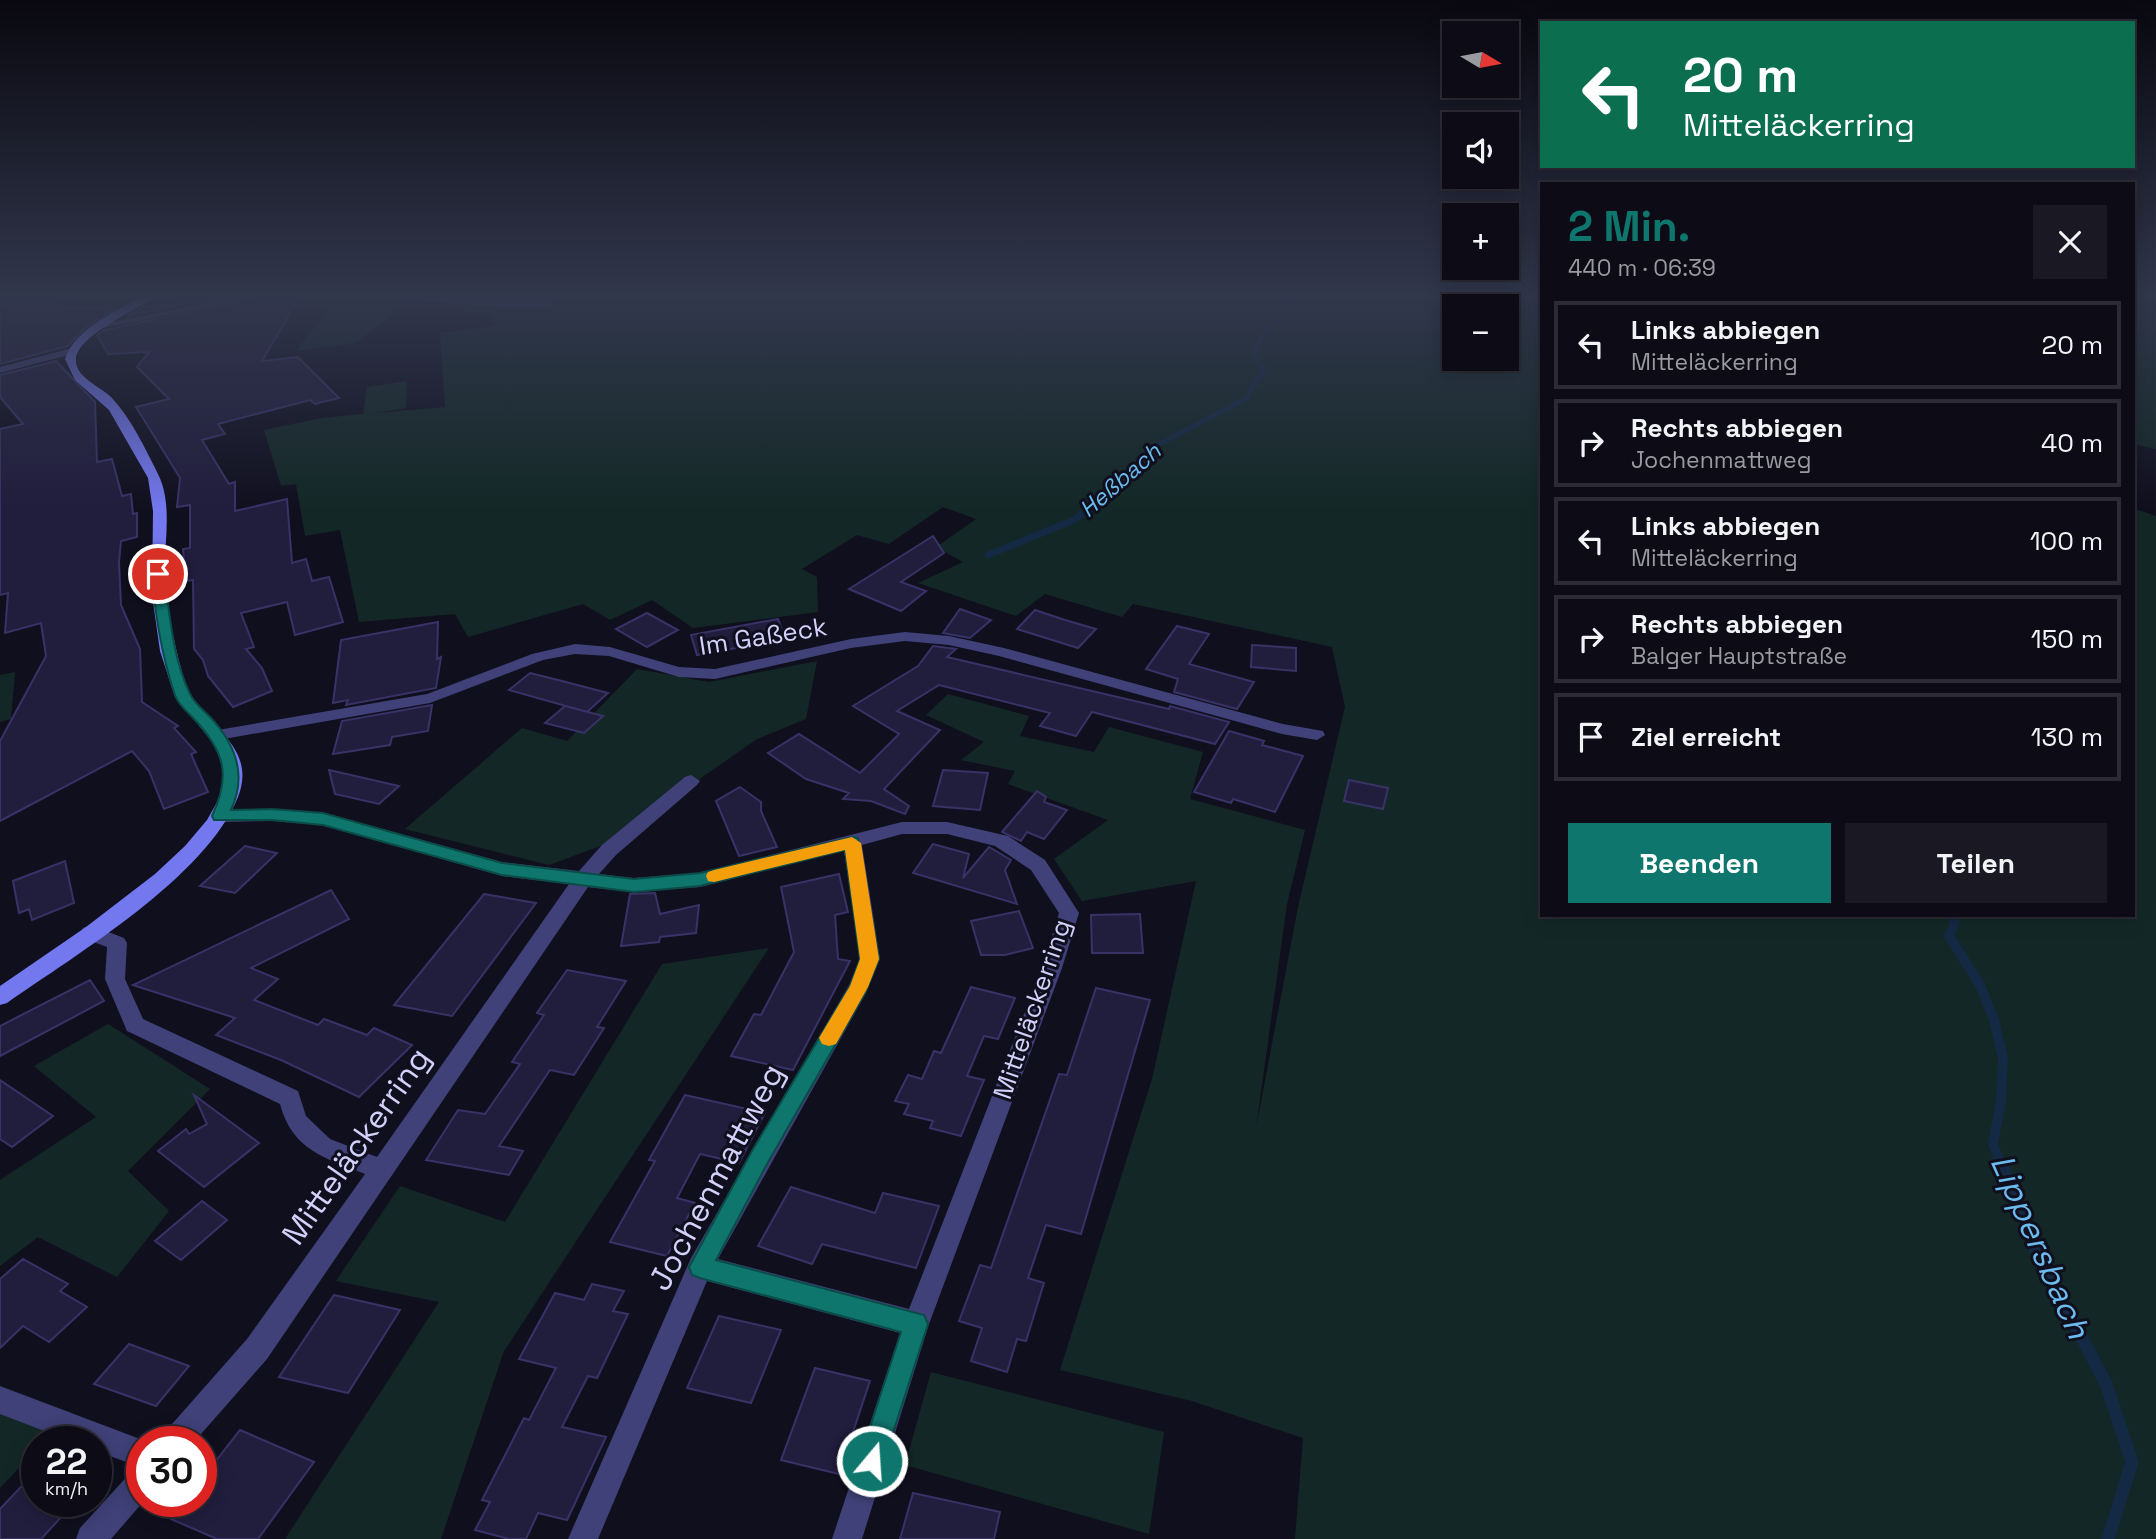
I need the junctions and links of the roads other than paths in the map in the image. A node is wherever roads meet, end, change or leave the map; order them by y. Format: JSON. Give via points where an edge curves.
{"nodes":[{"id":1,"x":72,"y":367,"type":"edge"},
{"id":2,"x":218,"y":735,"type":"junction"},
{"id":3,"x":1317,"y":735,"type":"dead end"},
{"id":4,"x":691,"y":781,"type":"dead end"},
{"id":5,"x":220,"y":816,"type":"junction"},
{"id":6,"x":852,"y":843,"type":"junction"},
{"id":7,"x":582,"y":881,"type":"junction"},
{"id":8,"x":90,"y":933,"type":"junction"},
{"id":9,"x":0,"y":997,"type":"edge"},
{"id":10,"x":383,"y":1170,"type":"junction"},
{"id":11,"x":700,"y":1267,"type":"junction"},
{"id":12,"x":916,"y":1324,"type":"junction"},
{"id":13,"x":0,"y":1400,"type":"edge"},
{"id":14,"x":189,"y":1426,"type":"edge"},
{"id":15,"x":126,"y":1448,"type":"edge"},
{"id":16,"x":126,"y":1499,"type":"edge"},
{"id":17,"x":91,"y":1539,"type":"edge"},
{"id":18,"x":583,"y":1539,"type":"edge"},
{"id":19,"x":847,"y":1539,"type":"edge"}],
"edges":[{"from":1,"to":2,"type":"street","via":[[112,406],[156,481],[158,574],[167,646],[183,698]]},
{"from":2,"to":3,"type":"street","name":"Im Gaßeck","via":[[428,699],[539,657],[576,649],[598,649],[668,670],[711,674],[891,636],[984,648]]},
{"from":2,"to":5,"type":"street","via":[[232,776]]},
{"from":4,"to":7,"type":"street","name":"Mitteläckerring","via":[[609,850]]},
{"from":5,"to":7,"type":"street","name":"Mitteläckerring","via":[[323,819],[502,869]]},
{"from":5,"to":8,"type":"street","via":[[183,859]]},
{"from":6,"to":7,"type":"street","name":"Mitteläckerring","via":[[700,880],[634,885]]},
{"from":6,"to":11,"type":"street","name":"Jochenmattweg","via":[[870,959],[859,987]]},
{"from":6,"to":12,"type":"street","name":"Mitteläckerring","via":[[902,828],[947,828],[1001,841],[1038,865],[1069,913]]},
{"from":7,"to":10,"type":"street","name":"Mitteläckerring"},
{"from":8,"to":9,"type":"street"},
{"from":8,"to":10,"type":"street","via":[[117,943],[115,979],[135,1026],[290,1098],[296,1121],[322,1146]]},
{"from":10,"to":14,"type":"street","name":"Mitteläckerring","via":[[257,1349]]},
{"from":11,"to":12,"type":"street"},
{"from":11,"to":18,"type":"street","name":"Jochenmattweg"},
{"from":12,"to":19,"type":"street","name":"Mitteläckerring"},
{"from":13,"to":15,"type":"street"},
{"from":16,"to":17,"type":"street"}]}
